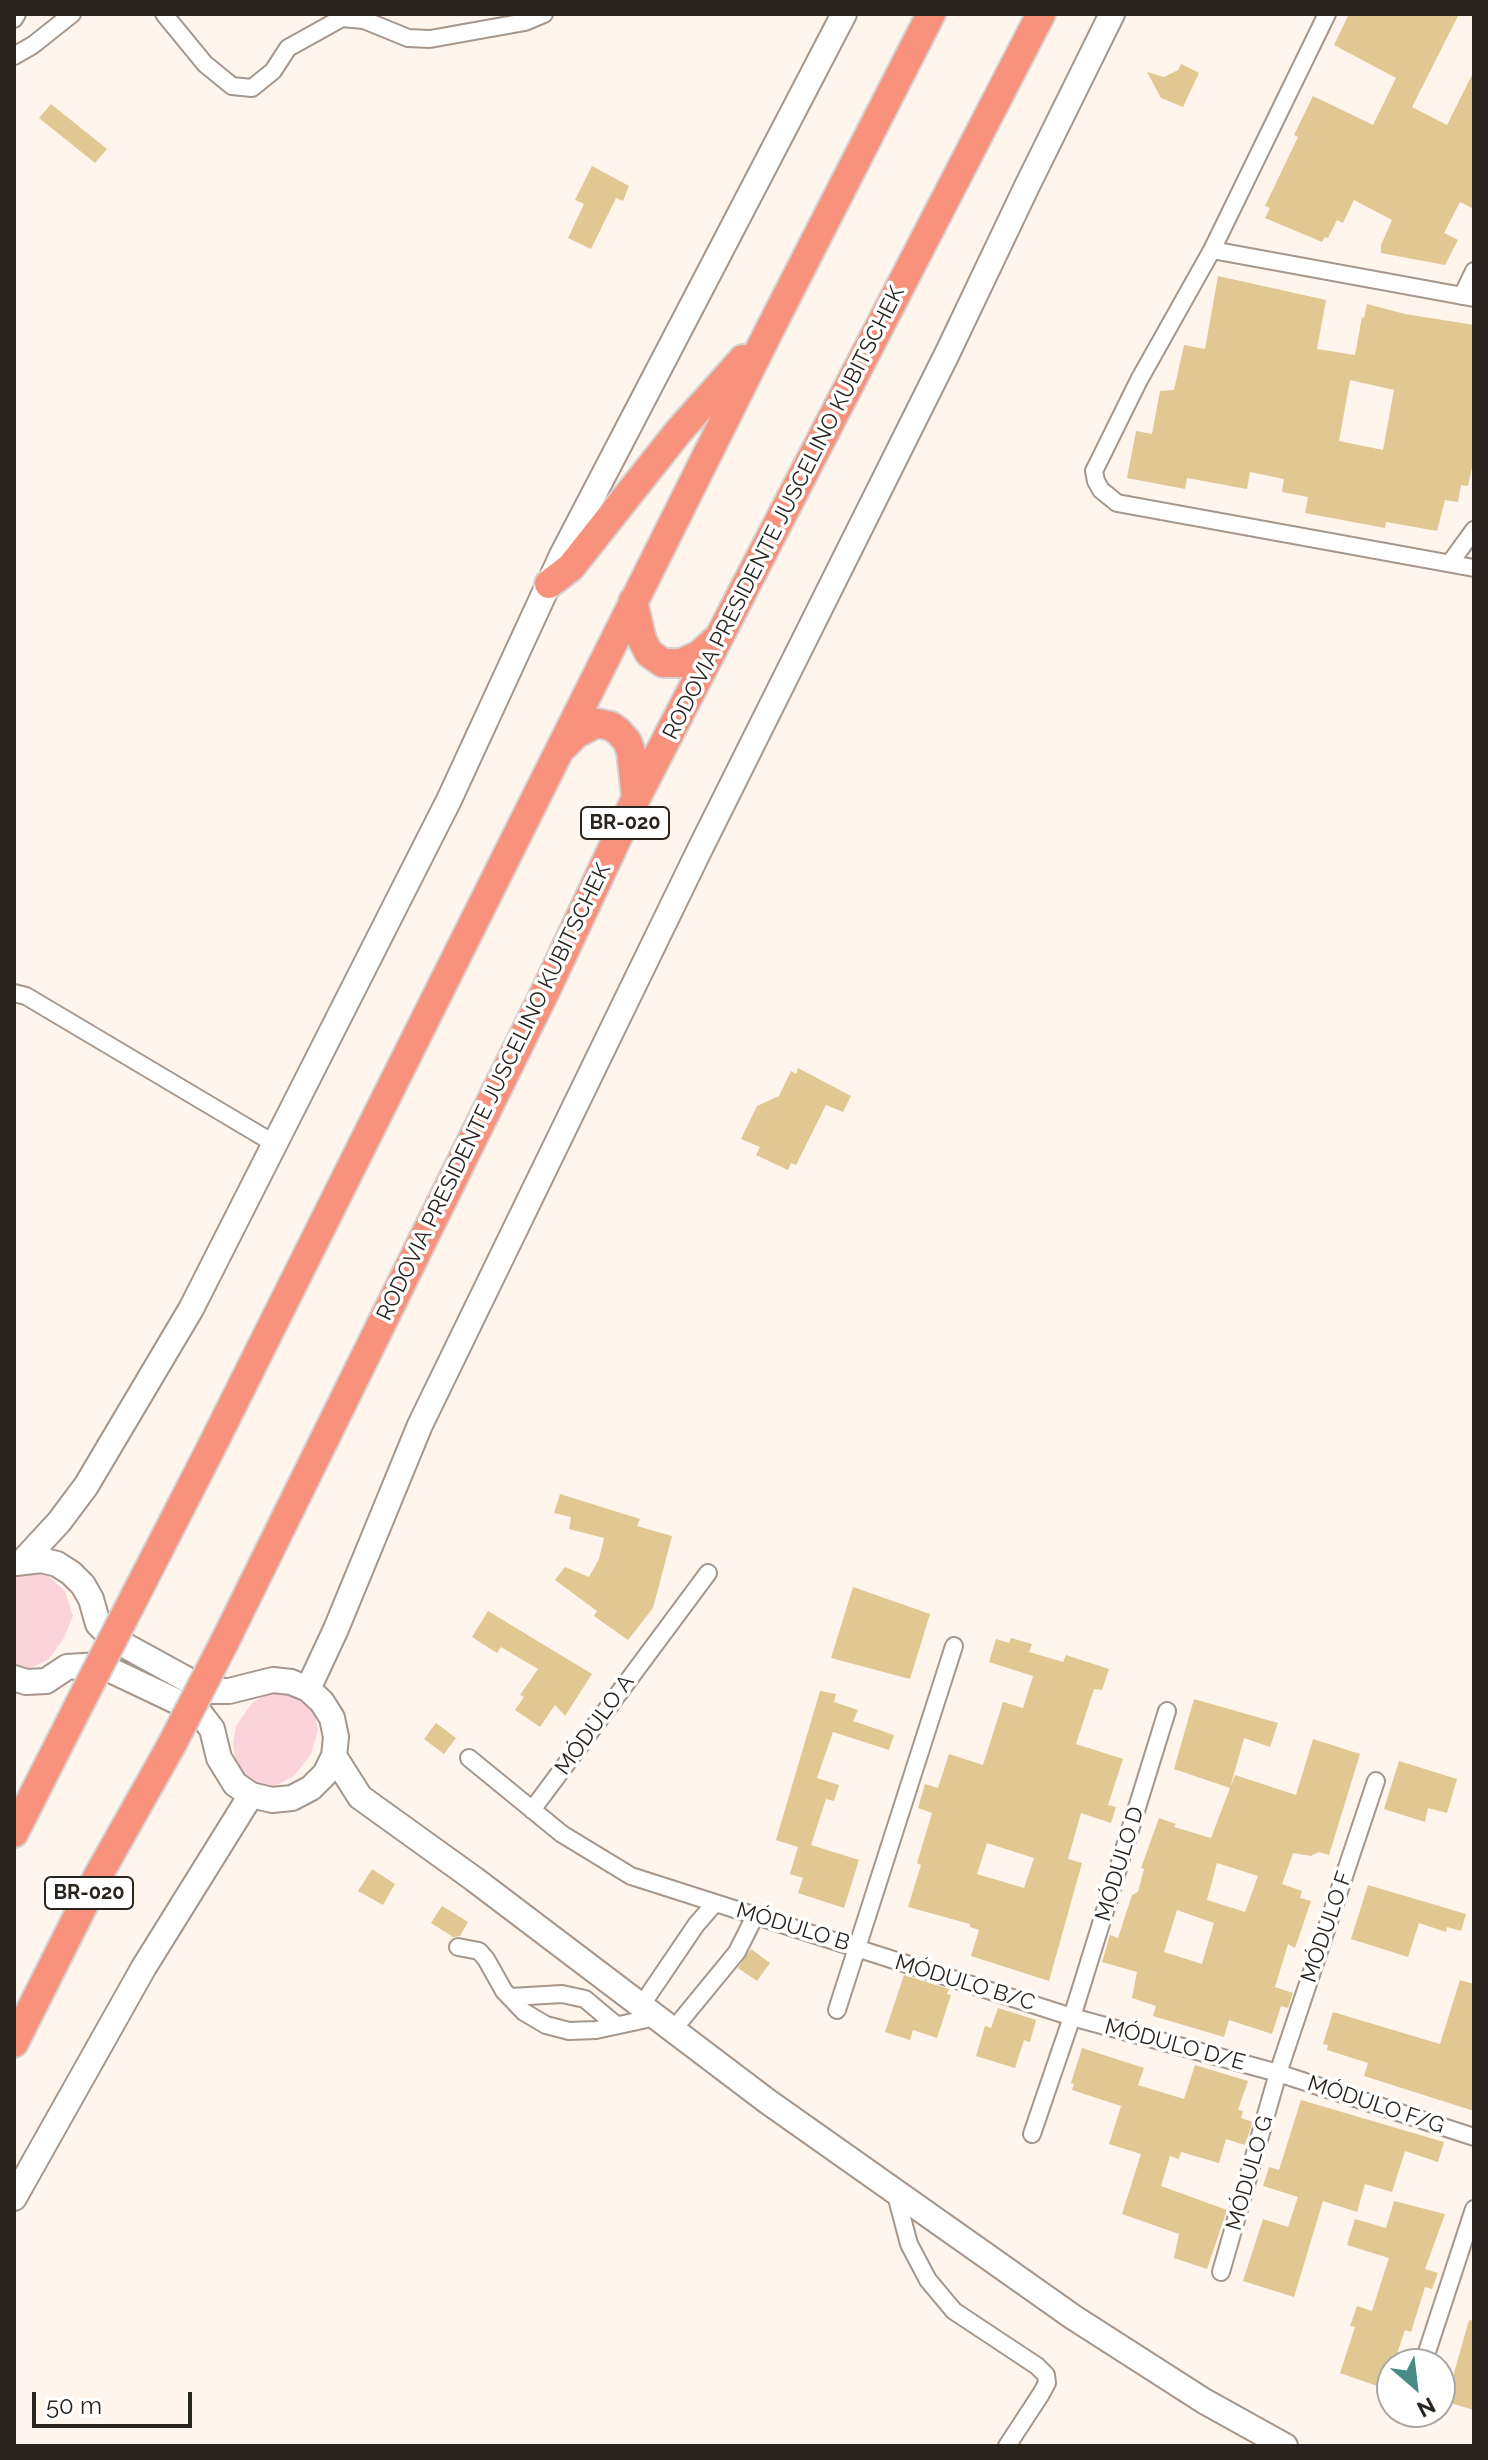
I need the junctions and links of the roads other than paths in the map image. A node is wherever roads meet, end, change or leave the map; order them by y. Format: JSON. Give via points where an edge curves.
{"nodes":[{"id":1,"x":72,"y":14,"type":"edge"},
{"id":2,"x":164,"y":14,"type":"edge"},
{"id":3,"x":544,"y":14,"type":"edge"},
{"id":4,"x":844,"y":14,"type":"edge"},
{"id":5,"x":931,"y":14,"type":"edge"},
{"id":6,"x":1041,"y":14,"type":"edge"},
{"id":7,"x":1112,"y":14,"type":"edge"},
{"id":8,"x":1327,"y":14,"type":"edge"},
{"id":9,"x":14,"y":56,"type":"edge"},
{"id":10,"x":1212,"y":250,"type":"junction"},
{"id":11,"x":1474,"y":271,"type":"edge"},
{"id":12,"x":1468,"y":297,"type":"edge"},
{"id":13,"x":770,"y":329,"type":"junction"},
{"id":14,"x":1474,"y":530,"type":"edge"},
{"id":15,"x":1450,"y":563,"type":"junction"},
{"id":16,"x":1474,"y":568,"type":"edge"},
{"id":17,"x":549,"y":584,"type":"junction"},
{"id":18,"x":633,"y":601,"type":"junction"},
{"id":19,"x":723,"y":633,"type":"junction"},
{"id":20,"x":558,"y":751,"type":"junction"},
{"id":21,"x":636,"y":798,"type":"junction"},
{"id":22,"x":14,"y":993,"type":"edge"},
{"id":23,"x":275,"y":1144,"type":"junction"},
{"id":24,"x":19,"y":1562,"type":"edge"},
{"id":25,"x":708,"y":1573,"type":"dead end"},
{"id":26,"x":954,"y":1646,"type":"dead end"},
{"id":27,"x":14,"y":1678,"type":"edge"},
{"id":28,"x":308,"y":1689,"type":"junction"},
{"id":29,"x":1167,"y":1711,"type":"dead end"},
{"id":30,"x":334,"y":1756,"type":"junction"},
{"id":31,"x":469,"y":1758,"type":"dead end"},
{"id":32,"x":1376,"y":1781,"type":"dead end"},
{"id":33,"x":311,"y":1788,"type":"junction"},
{"id":34,"x":251,"y":1795,"type":"junction"},
{"id":35,"x":360,"y":1797,"type":"junction"},
{"id":36,"x":532,"y":1810,"type":"junction"},
{"id":37,"x":14,"y":1833,"type":"edge"},
{"id":38,"x":715,"y":1903,"type":"junction"},
{"id":39,"x":755,"y":1916,"type":"junction"},
{"id":40,"x":458,"y":1947,"type":"dead end"},
{"id":41,"x":858,"y":1949,"type":"junction"},
{"id":42,"x":511,"y":1997,"type":"junction"},
{"id":43,"x":837,"y":2010,"type":"dead end"},
{"id":44,"x":1072,"y":2017,"type":"junction"},
{"id":45,"x":657,"y":2018,"type":"junction"},
{"id":46,"x":616,"y":2025,"type":"junction"},
{"id":47,"x":14,"y":2043,"type":"edge"},
{"id":48,"x":1278,"y":2073,"type":"junction"},
{"id":49,"x":1032,"y":2134,"type":"dead end"},
{"id":50,"x":1474,"y":2137,"type":"edge"},
{"id":51,"x":895,"y":2191,"type":"junction"},
{"id":52,"x":14,"y":2198,"type":"edge"},
{"id":53,"x":1474,"y":2209,"type":"edge"},
{"id":54,"x":1221,"y":2272,"type":"dead end"},
{"id":55,"x":1428,"y":2348,"type":"edge"},
{"id":56,"x":1007,"y":2446,"type":"edge"},
{"id":57,"x":1285,"y":2446,"type":"edge"}],
"edges":[{"from":1,"to":9,"type":"street"},
{"from":2,"to":3,"type":"street","via":[[205,64],[232,86],[252,88],[273,71],[288,48],[342,18],[364,20],[408,38],[430,39]]},
{"from":4,"to":17,"type":"main road"},
{"from":5,"to":13,"type":"highway"},
{"from":6,"to":19,"type":"highway","name":"RODOVIA PRESIDENTE JUSCELINO KUBITSCHEK","number":"BR-020"},
{"from":7,"to":28,"type":"main road","via":[[427,1411]]},
{"from":8,"to":10,"type":"street"},
{"from":10,"to":12,"type":"street"},
{"from":10,"to":15,"type":"street","via":[[1094,471],[1101,490],[1117,503]]},
{"from":11,"to":12,"type":"street"},
{"from":13,"to":17,"type":"highway","via":[[678,432],[571,567]]},
{"from":13,"to":18,"type":"highway"},
{"from":14,"to":15,"type":"street"},
{"from":15,"to":16,"type":"street"},
{"from":17,"to":23,"type":"main road","via":[[449,800]]},
{"from":18,"to":19,"type":"highway","via":[[642,640],[663,663],[699,655]]},
{"from":18,"to":20,"type":"highway"},
{"from":19,"to":21,"type":"highway","name":"RODOVIA PRESIDENTE JUSCELINO KUBITSCHEK","number":"BR-020"},
{"from":20,"to":21,"type":"highway","via":[[586,728],[597,723],[611,726],[631,752]]},
{"from":20,"to":37,"type":"highway","bridge":true},
{"from":21,"to":47,"type":"highway","name":"RODOVIA PRESIDENTE JUSCELINO KUBITSCHEK","number":"BR-020","bridge":true,"via":[[225,1641]]},
{"from":22,"to":23,"type":"street"},
{"from":23,"to":24,"type":"main road","via":[[191,1309],[118,1435],[59,1522]]},
{"from":24,"to":28,"type":"main road","via":[[41,1560],[71,1573],[91,1599],[98,1624],[115,1640],[208,1691],[273,1680]]},
{"from":25,"to":36,"type":"street","name":"MÓDULO A"},
{"from":26,"to":41,"type":"street","name":"MÓDULO B"},
{"from":27,"to":34,"type":"main road","via":[[46,1681],[67,1667],[100,1665],[199,1712],[212,1729],[219,1758],[235,1784]]},
{"from":28,"to":30,"type":"main road","via":[[332,1718]]},
{"from":29,"to":44,"type":"street","name":"MÓDULO D"},
{"from":30,"to":33,"type":"main road"},
{"from":30,"to":35,"type":"main road"},
{"from":31,"to":36,"type":"street"},
{"from":32,"to":48,"type":"street","name":"MÓDULO F"},
{"from":33,"to":34,"type":"main road","via":[[292,1798]]},
{"from":33,"to":35,"type":"main road"},
{"from":34,"to":52,"type":"main road","via":[[144,1967]]},
{"from":35,"to":45,"type":"main road"},
{"from":36,"to":38,"type":"street","name":"MÓDULO B","via":[[631,1876]]},
{"from":38,"to":39,"type":"street","name":"MÓDULO B"},
{"from":38,"to":45,"type":"street","via":[[696,1925]]},
{"from":39,"to":41,"type":"street","name":"MÓDULO B"},
{"from":39,"to":45,"type":"street","via":[[737,1952]]},
{"from":40,"to":42,"type":"street","via":[[479,1951]]},
{"from":41,"to":43,"type":"street"},
{"from":41,"to":44,"type":"street","name":"MÓDULO B/C"},
{"from":42,"to":46,"type":"street","via":[[562,1994],[585,1999]]},
{"from":42,"to":46,"type":"street","via":[[546,2025],[569,2031]]},
{"from":44,"to":48,"type":"street","name":"MÓDULO D/E"},
{"from":44,"to":49,"type":"street","name":"MÓDULO D"},
{"from":45,"to":46,"type":"street"},
{"from":45,"to":51,"type":"main road"},
{"from":48,"to":50,"type":"street","name":"MÓDULO F/G"},
{"from":48,"to":54,"type":"street","name":"MÓDULO G"},
{"from":51,"to":56,"type":"street","via":[[909,2244],[928,2280],[954,2311],[1046,2375],[1041,2394]]},
{"from":51,"to":57,"type":"main road","via":[[1073,2317]]},
{"from":53,"to":55,"type":"street"}]}
